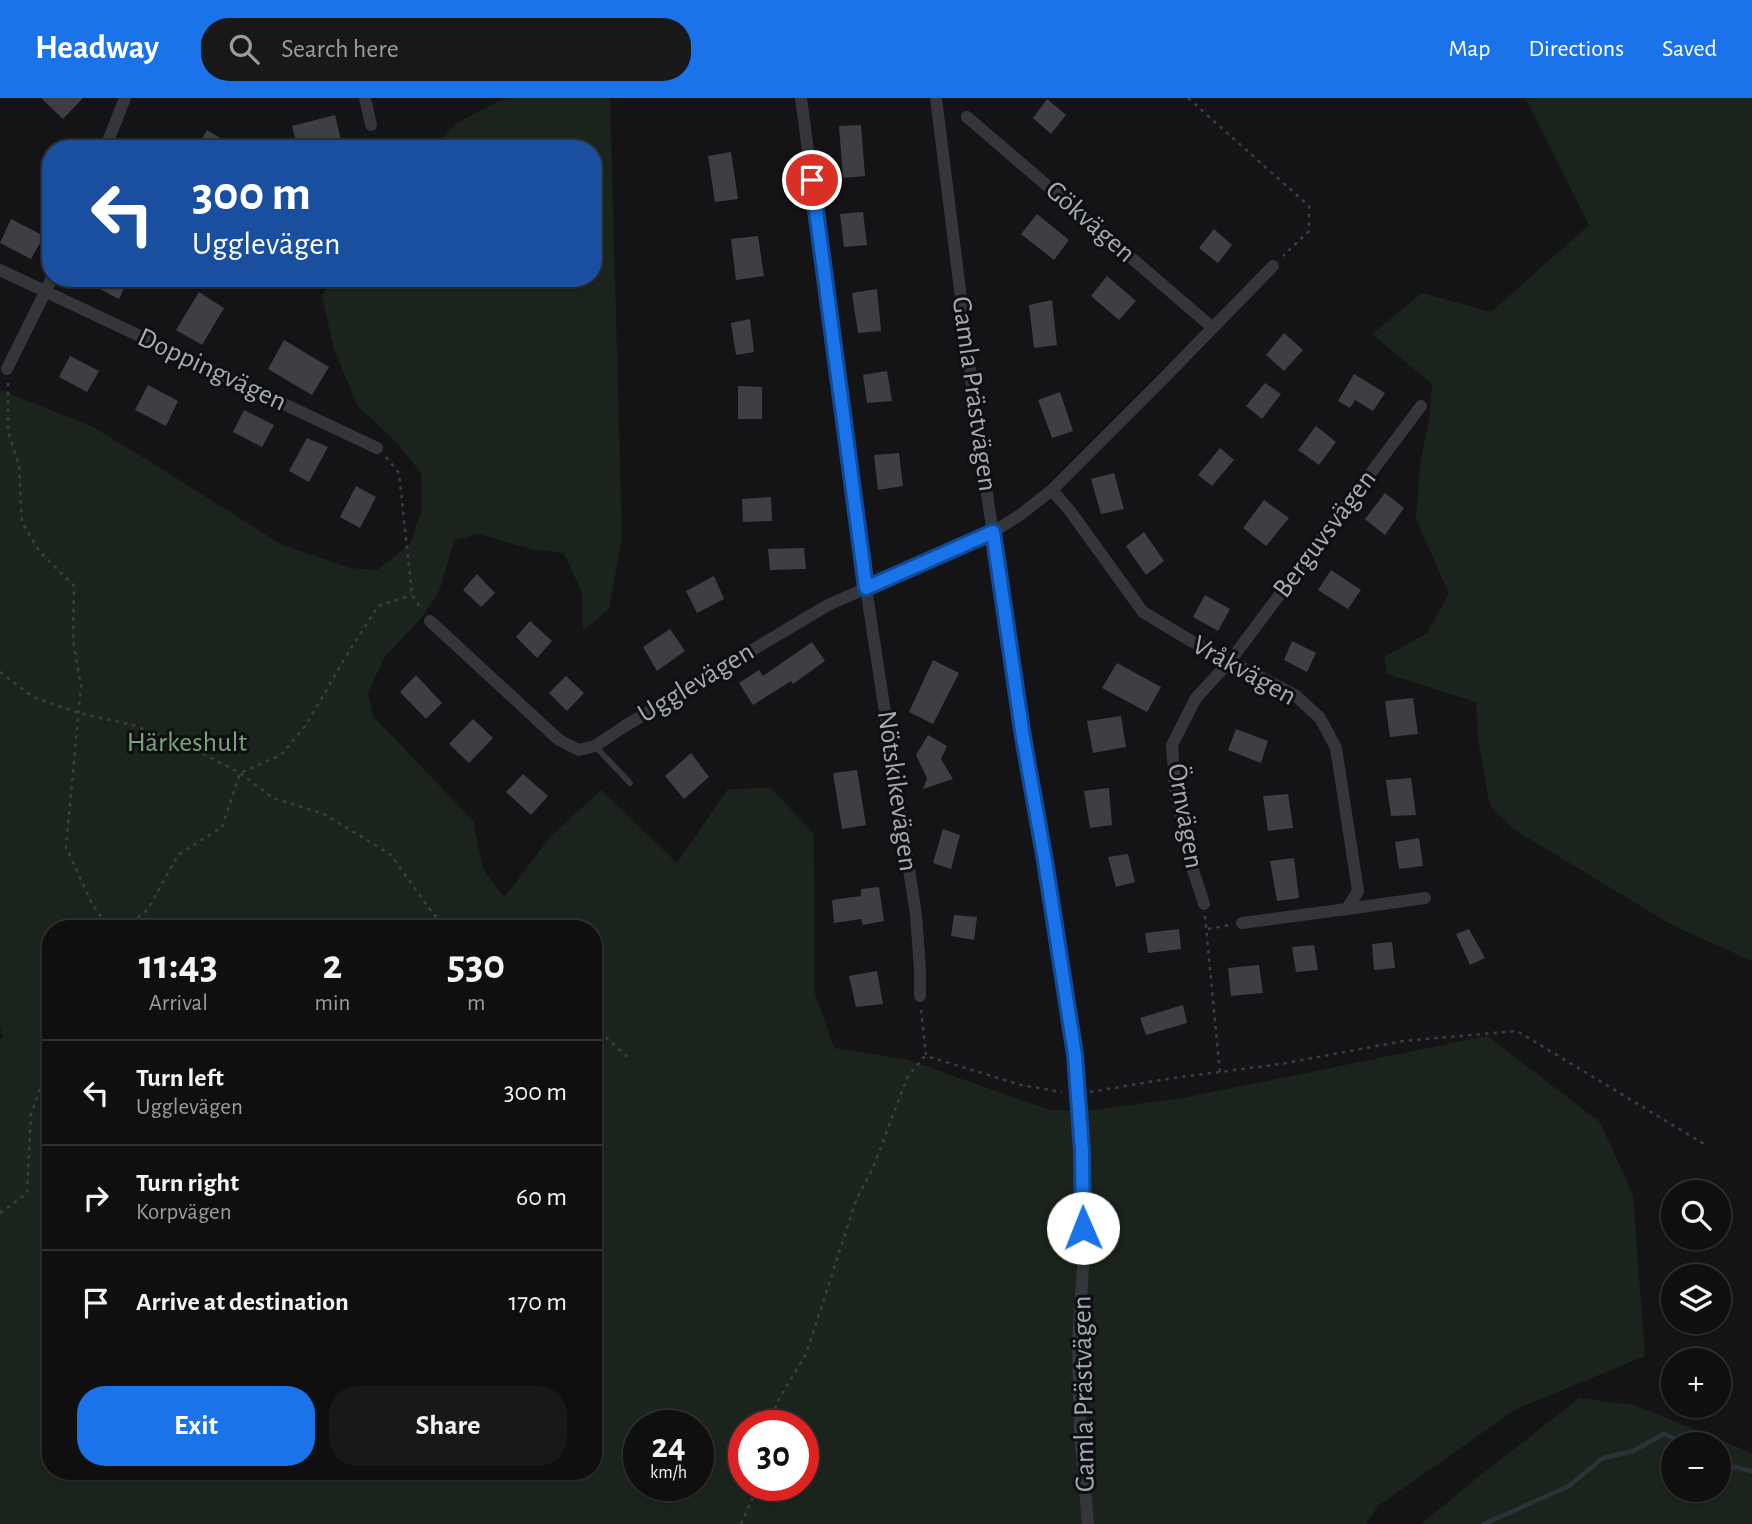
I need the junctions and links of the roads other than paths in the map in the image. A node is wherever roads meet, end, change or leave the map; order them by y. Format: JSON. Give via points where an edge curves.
{"nodes":[{"id":1,"x":125,"y":98,"type":"edge"},
{"id":2,"x":365,"y":98,"type":"edge"},
{"id":3,"x":801,"y":98,"type":"edge"},
{"id":4,"x":936,"y":98,"type":"edge"},
{"id":5,"x":967,"y":117,"type":"dead end"},
{"id":6,"x":371,"y":125,"type":"dead end"},
{"id":7,"x":111,"y":140,"type":"edge"},
{"id":8,"x":1273,"y":265,"type":"road end"},
{"id":9,"x":0,"y":270,"type":"edge"},
{"id":10,"x":49,"y":287,"type":"edge"},
{"id":11,"x":47,"y":292,"type":"junction"},
{"id":12,"x":1213,"y":328,"type":"junction"},
{"id":13,"x":7,"y":369,"type":"road end"},
{"id":14,"x":1420,"y":406,"type":"dead end"},
{"id":15,"x":377,"y":448,"type":"road end"},
{"id":16,"x":1052,"y":489,"type":"junction"},
{"id":17,"x":993,"y":532,"type":"junction"},
{"id":18,"x":866,"y":588,"type":"junction"},
{"id":19,"x":430,"y":621,"type":"road end"},
{"id":20,"x":1230,"y":661,"type":"junction"},
{"id":21,"x":595,"y":746,"type":"junction"},
{"id":22,"x":630,"y":783,"type":"dead end"},
{"id":23,"x":1425,"y":898,"type":"dead end"},
{"id":24,"x":1204,"y":904,"type":"road end"},
{"id":25,"x":1348,"y":909,"type":"junction"},
{"id":26,"x":1242,"y":923,"type":"road end"},
{"id":27,"x":920,"y":996,"type":"road end"},
{"id":28,"x":1088,"y":1524,"type":"edge"}],
"edges":[{"from":1,"to":7,"type":"street"},
{"from":2,"to":6,"type":"street"},
{"from":3,"to":18,"type":"street","name":"Nötskikevägen"},
{"from":4,"to":17,"type":"street","name":"Gamla Prästvägen"},
{"from":5,"to":12,"type":"street","name":"Gökvägen"},
{"from":8,"to":12,"type":"street"},
{"from":9,"to":11,"type":"street","name":"Doppingvägen"},
{"from":10,"to":11,"type":"street"},
{"from":11,"to":13,"type":"street"},
{"from":11,"to":15,"type":"street","name":"Doppingvägen"},
{"from":12,"to":16,"type":"street"},
{"from":14,"to":20,"type":"street","name":"Berguvsvägen"},
{"from":16,"to":17,"type":"street"},
{"from":16,"to":20,"type":"street","name":"Vråkvägen","via":[[1143,612]]},
{"from":17,"to":18,"type":"street","name":"Ugglevägen"},
{"from":17,"to":28,"type":"street","name":"Gamla Prästvägen","via":[[1075,1055],[1084,1254],[1080,1434]]},
{"from":18,"to":21,"type":"street","name":"Ugglevägen","via":[[828,605]]},
{"from":18,"to":27,"type":"street","name":"Nötskikevägen","via":[[916,915]]},
{"from":19,"to":21,"type":"street","via":[[559,740],[579,750]]},
{"from":20,"to":24,"type":"street","name":"Örnvägen","via":[[1196,698],[1172,745],[1186,846]]},
{"from":20,"to":25,"type":"street","name":"Vråkvägen","via":[[1295,695],[1320,718],[1336,748],[1358,891]]},
{"from":21,"to":22,"type":"lane"},
{"from":23,"to":25,"type":"street"},
{"from":25,"to":26,"type":"street"}]}
